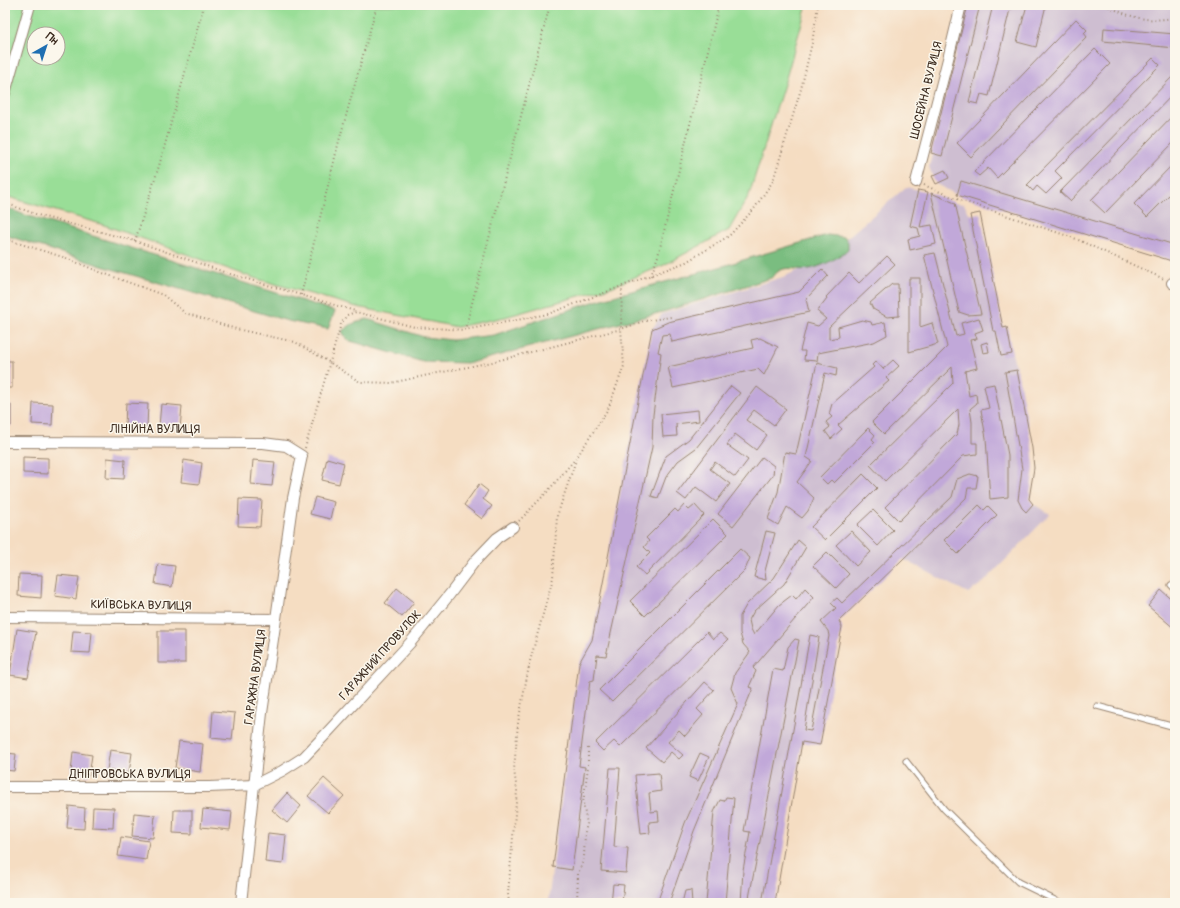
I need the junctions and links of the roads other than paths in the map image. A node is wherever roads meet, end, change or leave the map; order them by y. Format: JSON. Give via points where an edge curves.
{"nodes":[{"id":1,"x":30,"y":5,"type":"edge"},
{"id":2,"x":960,"y":5,"type":"edge"},
{"id":3,"x":5,"y":94,"type":"edge"},
{"id":4,"x":916,"y":182,"type":"road end"},
{"id":5,"x":5,"y":442,"type":"edge"},
{"id":6,"x":302,"y":456,"type":"joint"},
{"id":7,"x":513,"y":527,"type":"road end"},
{"id":8,"x":5,"y":617,"type":"edge"},
{"id":9,"x":276,"y":620,"type":"junction"},
{"id":10,"x":1097,"y":706,"type":"dead end"},
{"id":11,"x":1175,"y":727,"type":"edge"},
{"id":12,"x":906,"y":761,"type":"dead end"},
{"id":13,"x":254,"y":785,"type":"junction"},
{"id":14,"x":5,"y":787,"type":"edge"},
{"id":15,"x":241,"y":903,"type":"edge"},
{"id":16,"x":1061,"y":903,"type":"edge"}],
"edges":[{"from":1,"to":3,"type":"street"},
{"from":2,"to":4,"type":"street","name":"ШОСЕЙНА ВУЛИЦЯ"},
{"from":5,"to":6,"type":"street","name":"ЛІНІЙНА ВУЛИЦЯ","via":[[263,443],[286,446]]},
{"from":6,"to":9,"type":"street","name":"ГАРАЖНА ВУЛИЦЯ","via":[[293,498]]},
{"from":7,"to":13,"type":"street","name":"ГАРАЖНИЙ ПРОВУЛОК","via":[[497,538],[475,561],[410,643],[304,757]]},
{"from":8,"to":9,"type":"street","name":"КИЇВСЬКА ВУЛИЦЯ"},
{"from":9,"to":13,"type":"street","name":"ГАРАЖНА ВУЛИЦЯ"},
{"from":10,"to":11,"type":"lane"},
{"from":12,"to":16,"type":"lane","via":[[944,809],[1018,882]]},
{"from":13,"to":14,"type":"street","name":"ДНІПРОВСЬКА ВУЛИЦЯ"},
{"from":13,"to":15,"type":"street","name":"ГАРАЖНА ВУЛИЦЯ"}]}
